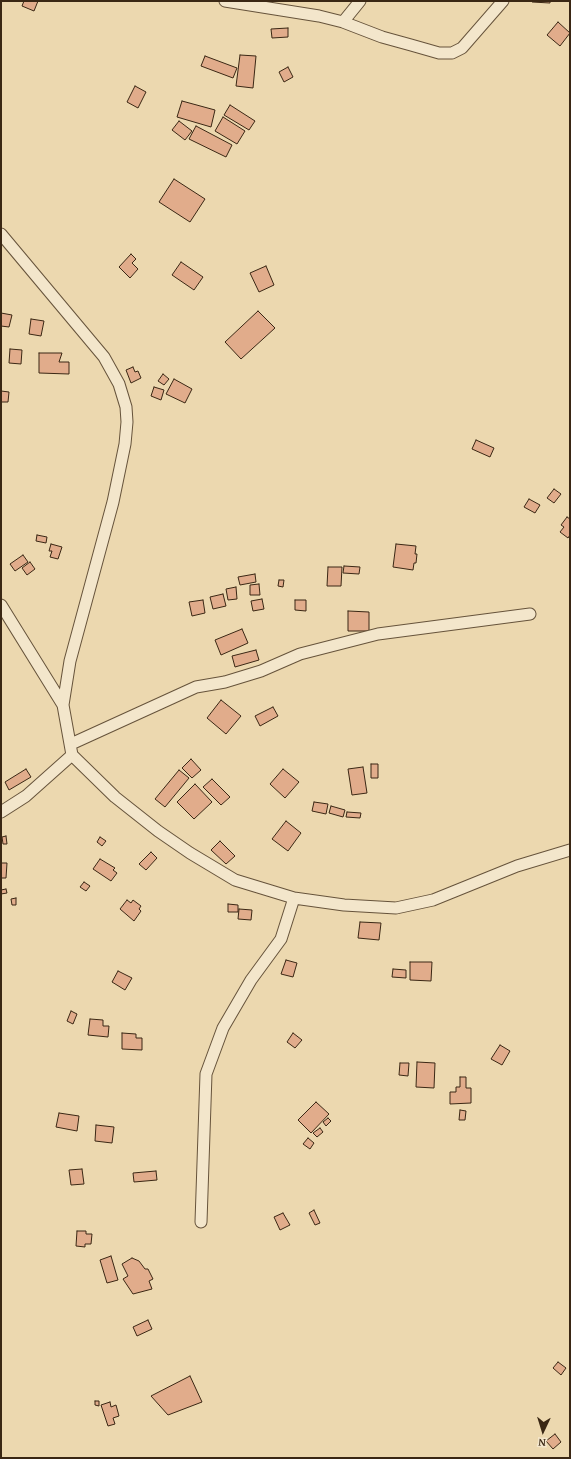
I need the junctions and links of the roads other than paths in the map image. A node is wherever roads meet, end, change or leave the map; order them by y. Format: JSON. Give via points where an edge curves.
{"nodes":[{"id":1,"x":225,"y":1,"type":"edge"},
{"id":2,"x":360,"y":1,"type":"edge"},
{"id":3,"x":503,"y":1,"type":"edge"},
{"id":4,"x":343,"y":22,"type":"junction"},
{"id":5,"x":1,"y":234,"type":"edge"},
{"id":6,"x":1,"y":605,"type":"edge"},
{"id":7,"x":530,"y":614,"type":"dead end"},
{"id":8,"x":63,"y":705,"type":"junction"},
{"id":9,"x":71,"y":749,"type":"junction"},
{"id":10,"x":1,"y":812,"type":"edge"},
{"id":11,"x":570,"y":850,"type":"edge"},
{"id":12,"x":294,"y":898,"type":"junction"},
{"id":13,"x":201,"y":1222,"type":"dead end"}],
"edges":[{"from":1,"to":4,"type":"street"},
{"from":2,"to":4,"type":"street"},
{"from":3,"to":4,"type":"street","via":[[462,48],[452,53],[439,53],[382,37]]},
{"from":5,"to":8,"type":"street","via":[[104,357],[126,407],[125,444],[113,502],[70,661]]},
{"from":6,"to":8,"type":"street"},
{"from":7,"to":9,"type":"street","via":[[378,634],[300,654],[261,671],[225,682],[196,687]]},
{"from":8,"to":9,"type":"street"},
{"from":9,"to":10,"type":"street","via":[[26,796]]},
{"from":9,"to":12,"type":"street","via":[[115,796],[190,853],[235,880]]},
{"from":11,"to":12,"type":"street","via":[[518,866],[433,900],[396,908],[344,905]]},
{"from":12,"to":13,"type":"street","via":[[281,939],[251,980],[223,1028],[206,1074]]}]}
